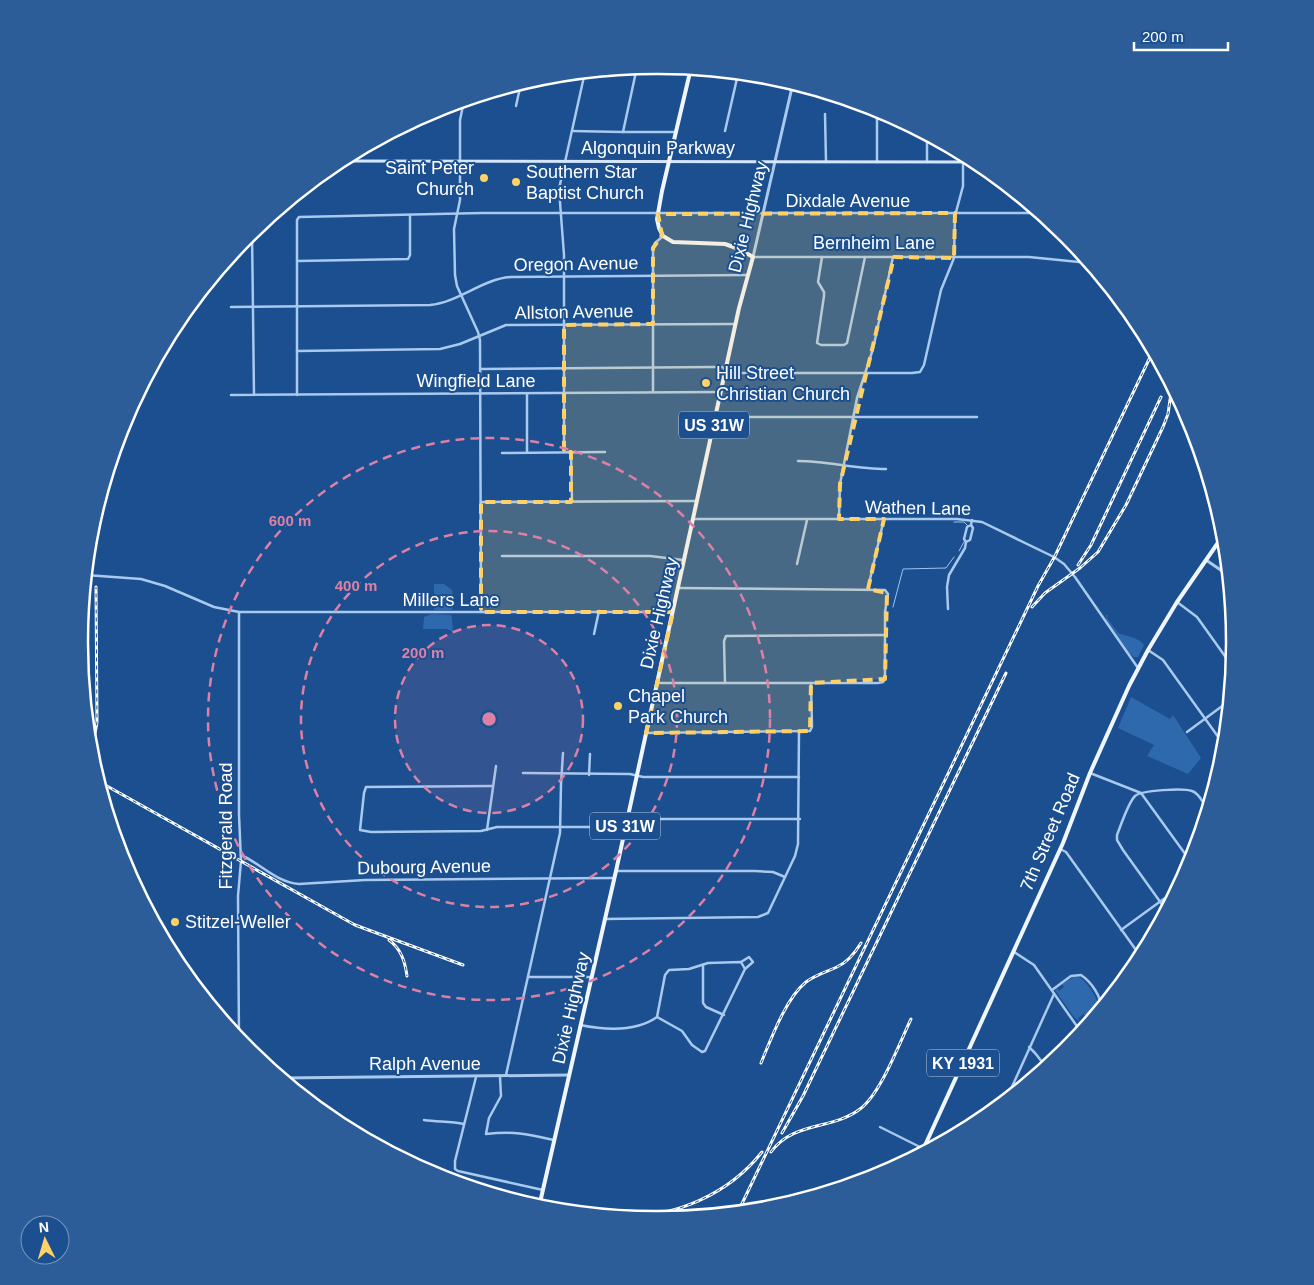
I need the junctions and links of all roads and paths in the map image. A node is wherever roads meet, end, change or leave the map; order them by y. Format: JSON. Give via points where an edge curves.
{"nodes":[{"id":1,"x":635,"y":75,"type":"edge"},
{"id":2,"x":689,"y":75,"type":"edge"},
{"id":3,"x":583,"y":79,"type":"edge"},
{"id":4,"x":737,"y":80,"type":"edge"},
{"id":5,"x":792,"y":90,"type":"edge"},
{"id":6,"x":519,"y":91,"type":"edge"},
{"id":7,"x":516,"y":106,"type":"dead end"},
{"id":8,"x":462,"y":109,"type":"edge"},
{"id":9,"x":826,"y":114,"type":"dead end"},
{"id":10,"x":877,"y":119,"type":"dead end"},
{"id":11,"x":572,"y":131,"type":"junction"},
{"id":12,"x":725,"y":131,"type":"dead end"},
{"id":13,"x":623,"y":132,"type":"junction"},
{"id":14,"x":676,"y":132,"type":"junction"},
{"id":15,"x":927,"y":142,"type":"edge"},
{"id":16,"x":355,"y":161,"type":"edge"},
{"id":17,"x":460,"y":161,"type":"junction"},
{"id":18,"x":565,"y":161,"type":"junction"},
{"id":19,"x":669,"y":161,"type":"junction"},
{"id":20,"x":776,"y":162,"type":"junction"},
{"id":21,"x":826,"y":162,"type":"junction"},
{"id":22,"x":877,"y":162,"type":"junction"},
{"id":23,"x":928,"y":162,"type":"junction"},
{"id":24,"x":960,"y":162,"type":"edge"},
{"id":25,"x":963,"y":164,"type":"edge"},
{"id":26,"x":560,"y":213,"type":"junction"},
{"id":27,"x":956,"y":213,"type":"junction"},
{"id":28,"x":1030,"y":213,"type":"edge"},
{"id":29,"x":658,"y":214,"type":"junction"},
{"id":30,"x":764,"y":214,"type":"junction"},
{"id":31,"x":410,"y":215,"type":"junction"},
{"id":32,"x":458,"y":215,"type":"junction"},
{"id":33,"x":663,"y":236,"type":"junction"},
{"id":34,"x":252,"y":243,"type":"edge"},
{"id":35,"x":753,"y":257,"type":"junction"},
{"id":36,"x":822,"y":257,"type":"junction"},
{"id":37,"x":865,"y":257,"type":"junction"},
{"id":38,"x":893,"y":258,"type":"junction"},
{"id":39,"x":954,"y":258,"type":"junction"},
{"id":40,"x":297,"y":261,"type":"junction"},
{"id":41,"x":1080,"y":262,"type":"edge"},
{"id":42,"x":748,"y":275,"type":"junction"},
{"id":43,"x":564,"y":276,"type":"junction"},
{"id":44,"x":652,"y":276,"type":"junction"},
{"id":45,"x":461,"y":295,"type":"junction"},
{"id":46,"x":297,"y":306,"type":"junction"},
{"id":47,"x":231,"y":307,"type":"dead end"},
{"id":48,"x":253,"y":307,"type":"junction"},
{"id":49,"x":653,"y":324,"type":"junction"},
{"id":50,"x":736,"y":324,"type":"junction"},
{"id":51,"x":564,"y":325,"type":"junction"},
{"id":52,"x":479,"y":336,"type":"junction"},
{"id":53,"x":297,"y":351,"type":"junction"},
{"id":54,"x":564,"y":368,"type":"junction"},
{"id":55,"x":653,"y":368,"type":"junction"},
{"id":56,"x":480,"y":369,"type":"junction"},
{"id":57,"x":726,"y":370,"type":"junction"},
{"id":58,"x":866,"y":373,"type":"junction"},
{"id":59,"x":721,"y":392,"type":"junction"},
{"id":60,"x":564,"y":393,"type":"junction"},
{"id":61,"x":653,"y":393,"type":"junction"},
{"id":62,"x":480,"y":394,"type":"junction"},
{"id":63,"x":527,"y":394,"type":"junction"},
{"id":64,"x":231,"y":395,"type":"dead end"},
{"id":65,"x":254,"y":395,"type":"junction"},
{"id":66,"x":297,"y":395,"type":"junction"},
{"id":67,"x":716,"y":417,"type":"junction"},
{"id":68,"x":854,"y":417,"type":"junction"},
{"id":69,"x":977,"y":417,"type":"dead end"},
{"id":70,"x":527,"y":452,"type":"junction"},
{"id":71,"x":564,"y":452,"type":"junction"},
{"id":72,"x":571,"y":452,"type":"junction"},
{"id":73,"x":605,"y":452,"type":"dead end"},
{"id":74,"x":502,"y":453,"type":"dead end"},
{"id":75,"x":798,"y":461,"type":"dead end"},
{"id":76,"x":844,"y":466,"type":"junction"},
{"id":77,"x":886,"y":469,"type":"dead end"},
{"id":78,"x":697,"y":501,"type":"junction"},
{"id":79,"x":481,"y":502,"type":"junction"},
{"id":80,"x":572,"y":502,"type":"junction"},
{"id":81,"x":693,"y":519,"type":"junction"},
{"id":82,"x":839,"y":519,"type":"junction"},
{"id":83,"x":884,"y":519,"type":"junction"},
{"id":84,"x":807,"y":520,"type":"junction"},
{"id":85,"x":972,"y":520,"type":"junction"},
{"id":86,"x":971,"y":525,"type":"junction"},
{"id":87,"x":966,"y":542,"type":"junction"},
{"id":88,"x":1217,"y":544,"type":"edge"},
{"id":89,"x":502,"y":556,"type":"dead end"},
{"id":90,"x":685,"y":560,"type":"junction"},
{"id":91,"x":1206,"y":560,"type":"junction"},
{"id":92,"x":797,"y":564,"type":"dead end"},
{"id":93,"x":1221,"y":570,"type":"edge"},
{"id":94,"x":92,"y":575,"type":"edge"},
{"id":95,"x":678,"y":588,"type":"junction"},
{"id":96,"x":868,"y":589,"type":"junction"},
{"id":97,"x":1177,"y":602,"type":"junction"},
{"id":98,"x":948,"y":609,"type":"dead end"},
{"id":99,"x":239,"y":612,"type":"junction"},
{"id":100,"x":481,"y":612,"type":"junction"},
{"id":101,"x":599,"y":612,"type":"junction"},
{"id":102,"x":673,"y":612,"type":"junction"},
{"id":103,"x":594,"y":634,"type":"dead end"},
{"id":104,"x":885,"y":635,"type":"junction"},
{"id":105,"x":1148,"y":650,"type":"junction"},
{"id":106,"x":1226,"y":657,"type":"edge"},
{"id":107,"x":1138,"y":668,"type":"junction"},
{"id":108,"x":658,"y":683,"type":"junction"},
{"id":109,"x":725,"y":683,"type":"junction"},
{"id":110,"x":811,"y":683,"type":"junction"},
{"id":111,"x":1222,"y":706,"type":"edge"},
{"id":112,"x":1206,"y":719,"type":"junction"},
{"id":113,"x":646,"y":732,"type":"junction"},
{"id":114,"x":799,"y":732,"type":"junction"},
{"id":115,"x":1187,"y":732,"type":"dead end"},
{"id":116,"x":1218,"y":736,"type":"edge"},
{"id":117,"x":563,"y":753,"type":"dead end"},
{"id":118,"x":590,"y":754,"type":"dead end"},
{"id":119,"x":496,"y":766,"type":"dead end"},
{"id":120,"x":523,"y":773,"type":"dead end"},
{"id":121,"x":1090,"y":773,"type":"junction"},
{"id":122,"x":561,"y":774,"type":"junction"},
{"id":123,"x":589,"y":775,"type":"junction"},
{"id":124,"x":636,"y":776,"type":"junction"},
{"id":125,"x":799,"y":777,"type":"junction"},
{"id":126,"x":492,"y":786,"type":"junction"},
{"id":127,"x":1141,"y":793,"type":"junction"},
{"id":128,"x":1203,"y":802,"type":"edge"},
{"id":129,"x":627,"y":819,"type":"junction"},
{"id":130,"x":800,"y":819,"type":"junction"},
{"id":131,"x":561,"y":827,"type":"junction"},
{"id":132,"x":625,"y":827,"type":"junction"},
{"id":133,"x":487,"y":830,"type":"junction"},
{"id":134,"x":1060,"y":849,"type":"junction"},
{"id":135,"x":1185,"y":853,"type":"edge"},
{"id":136,"x":241,"y":855,"type":"junction"},
{"id":137,"x":616,"y":871,"type":"junction"},
{"id":138,"x":785,"y":877,"type":"junction"},
{"id":139,"x":614,"y":878,"type":"junction"},
{"id":140,"x":550,"y":879,"type":"junction"},
{"id":141,"x":1165,"y":898,"type":"edge"},
{"id":142,"x":1160,"y":902,"type":"junction"},
{"id":143,"x":605,"y":918,"type":"junction"},
{"id":144,"x":1121,"y":930,"type":"junction"},
{"id":145,"x":1135,"y":950,"type":"edge"},
{"id":146,"x":1014,"y":952,"type":"junction"},
{"id":147,"x":741,"y":962,"type":"junction"},
{"id":148,"x":704,"y":965,"type":"junction"},
{"id":149,"x":745,"y":969,"type":"junction"},
{"id":150,"x":528,"y":977,"type":"junction"},
{"id":151,"x":592,"y":977,"type":"junction"},
{"id":152,"x":1052,"y":990,"type":"junction"},
{"id":153,"x":1054,"y":994,"type":"junction"},
{"id":154,"x":1100,"y":999,"type":"edge"},
{"id":155,"x":724,"y":1015,"type":"junction"},
{"id":156,"x":658,"y":1017,"type":"junction"},
{"id":157,"x":580,"y":1025,"type":"junction"},
{"id":158,"x":1077,"y":1026,"type":"edge"},
{"id":159,"x":239,"y":1028,"type":"edge"},
{"id":160,"x":1029,"y":1048,"type":"junction"},
{"id":161,"x":1041,"y":1061,"type":"edge"},
{"id":162,"x":569,"y":1075,"type":"junction"},
{"id":163,"x":476,"y":1077,"type":"junction"},
{"id":164,"x":500,"y":1077,"type":"junction"},
{"id":165,"x":506,"y":1077,"type":"junction"},
{"id":166,"x":292,"y":1078,"type":"edge"},
{"id":167,"x":1012,"y":1087,"type":"edge"},
{"id":168,"x":424,"y":1120,"type":"dead end"},
{"id":169,"x":464,"y":1124,"type":"junction"},
{"id":170,"x":880,"y":1127,"type":"dead end"},
{"id":171,"x":554,"y":1140,"type":"junction"},
{"id":172,"x":926,"y":1143,"type":"edge"},
{"id":173,"x":919,"y":1148,"type":"edge"},
{"id":174,"x":543,"y":1190,"type":"junction"},
{"id":175,"x":540,"y":1199,"type":"edge"}],
"edges":[{"from":1,"to":13,"type":"street"},
{"from":2,"to":14,"type":"main road"},
{"from":3,"to":11,"type":"street"},
{"from":4,"to":12,"type":"street"},
{"from":5,"to":20,"type":"street","name":"Dixie Highway"},
{"from":6,"to":7,"type":"street"},
{"from":8,"to":17,"type":"street"},
{"from":9,"to":21,"type":"street"},
{"from":10,"to":22,"type":"street"},
{"from":11,"to":13,"type":"street"},
{"from":11,"to":18,"type":"street"},
{"from":13,"to":14,"type":"street"},
{"from":14,"to":19,"type":"main road"},
{"from":15,"to":23,"type":"street"},
{"from":16,"to":17,"type":"main road","name":"Algonquin Parkway"},
{"from":17,"to":18,"type":"main road","name":"Algonquin Parkway"},
{"from":17,"to":32,"type":"street"},
{"from":18,"to":19,"type":"main road","name":"Algonquin Parkway"},
{"from":18,"to":26,"type":"street","via":[[559,189]]},
{"from":19,"to":20,"type":"main road","name":"Algonquin Parkway"},
{"from":19,"to":29,"type":"main road"},
{"from":20,"to":21,"type":"main road","name":"Algonquin Parkway"},
{"from":20,"to":30,"type":"street","name":"Dixie Highway"},
{"from":21,"to":22,"type":"main road","name":"Algonquin Parkway"},
{"from":22,"to":23,"type":"main road","name":"Algonquin Parkway"},
{"from":23,"to":24,"type":"main road","name":"Algonquin Parkway"},
{"from":25,"to":27,"type":"street","via":[[963,186]]},
{"from":26,"to":29,"type":"street","name":"Dixdale Avenue"},
{"from":26,"to":32,"type":"street","name":"Dixdale Avenue"},
{"from":26,"to":43,"type":"street"},
{"from":27,"to":28,"type":"street","name":"Dixdale Avenue"},
{"from":27,"to":30,"type":"street","name":"Dixdale Avenue"},
{"from":27,"to":39,"type":"street"},
{"from":29,"to":30,"type":"street","name":"Dixdale Avenue"},
{"from":29,"to":33,"type":"main road"},
{"from":30,"to":35,"type":"street","name":"Dixie Highway"},
{"from":31,"to":32,"type":"street","name":"Dixdale Avenue"},
{"from":31,"to":40,"type":"street","name":"Dixdale Avenue","via":[[298,218]]},
{"from":31,"to":40,"type":"street","via":[[408,260]]},
{"from":32,"to":45,"type":"street","via":[[454,229],[455,275]]},
{"from":33,"to":35,"type":"main road","name":"Bernheim Lane","via":[[677,243],[725,244]]},
{"from":33,"to":44,"type":"street","via":[[653,248]]},
{"from":34,"to":48,"type":"street"},
{"from":35,"to":36,"type":"street","name":"Bernheim Lane"},
{"from":35,"to":42,"type":"main road","name":"Dixie Highway","number":"US 31W"},
{"from":36,"to":37,"type":"street","name":"Bernheim Lane"},
{"from":36,"to":37,"type":"street","via":[[818,282],[824,292],[817,343],[821,345],[847,344]]},
{"from":37,"to":38,"type":"street","name":"Bernheim Lane"},
{"from":38,"to":39,"type":"street","name":"Bernheim Lane"},
{"from":38,"to":58,"type":"street"},
{"from":39,"to":41,"type":"street","name":"Bernheim Lane","via":[[1029,257]]},
{"from":39,"to":58,"type":"street","via":[[941,290],[921,370],[912,373]]},
{"from":40,"to":46,"type":"street"},
{"from":42,"to":44,"type":"street","name":"Oregon Avenue"},
{"from":42,"to":50,"type":"main road","name":"Dixie Highway","number":"US 31W"},
{"from":43,"to":44,"type":"street","name":"Oregon Avenue"},
{"from":43,"to":45,"type":"street","name":"Oregon Avenue","via":[[504,277]]},
{"from":43,"to":51,"type":"street"},
{"from":44,"to":49,"type":"street"},
{"from":45,"to":46,"type":"street","name":"Oregon Avenue","via":[[430,305]]},
{"from":45,"to":52,"type":"street"},
{"from":46,"to":48,"type":"street","name":"Oregon Avenue"},
{"from":46,"to":53,"type":"street"},
{"from":47,"to":48,"type":"street","name":"Oregon Avenue"},
{"from":48,"to":65,"type":"street"},
{"from":49,"to":50,"type":"street","name":"Allston Avenue"},
{"from":49,"to":51,"type":"street","name":"Allston Avenue"},
{"from":49,"to":55,"type":"street"},
{"from":50,"to":57,"type":"main road","name":"Dixie Highway","number":"US 31W"},
{"from":51,"to":52,"type":"street","name":"Allston Avenue","via":[[506,325]]},
{"from":51,"to":54,"type":"street"},
{"from":52,"to":53,"type":"street","name":"Allston Avenue","via":[[454,346],[429,350]]},
{"from":52,"to":56,"type":"street"},
{"from":53,"to":66,"type":"street"},
{"from":54,"to":55,"type":"street"},
{"from":54,"to":56,"type":"street"},
{"from":54,"to":60,"type":"street"},
{"from":55,"to":57,"type":"street","via":[[722,367]]},
{"from":55,"to":61,"type":"street"},
{"from":56,"to":62,"type":"street"},
{"from":57,"to":58,"type":"street","via":[[736,373]]},
{"from":57,"to":59,"type":"main road","name":"Dixie Highway","number":"US 31W"},
{"from":58,"to":68,"type":"street"},
{"from":59,"to":61,"type":"street","name":"Wingfield Lane"},
{"from":59,"to":67,"type":"main road","name":"Dixie Highway","number":"US 31W"},
{"from":60,"to":61,"type":"street","name":"Wingfield Lane"},
{"from":60,"to":63,"type":"street","name":"Wingfield Lane"},
{"from":60,"to":71,"type":"street"},
{"from":62,"to":63,"type":"street","name":"Wingfield Lane"},
{"from":62,"to":66,"type":"street","name":"Wingfield Lane"},
{"from":62,"to":79,"type":"street"},
{"from":63,"to":70,"type":"street"},
{"from":64,"to":65,"type":"street","name":"Wingfield Lane"},
{"from":65,"to":66,"type":"street","name":"Wingfield Lane"},
{"from":67,"to":68,"type":"street"},
{"from":67,"to":78,"type":"main road","name":"Dixie Highway","number":"US 31W"},
{"from":68,"to":69,"type":"street"},
{"from":68,"to":76,"type":"street"},
{"from":70,"to":71,"type":"street"},
{"from":70,"to":74,"type":"street"},
{"from":71,"to":72,"type":"street"},
{"from":72,"to":73,"type":"street"},
{"from":72,"to":80,"type":"street"},
{"from":75,"to":76,"type":"street"},
{"from":76,"to":77,"type":"street"},
{"from":76,"to":82,"type":"street"},
{"from":78,"to":80,"type":"street"},
{"from":78,"to":81,"type":"main road","name":"Dixie Highway","number":"US 31W"},
{"from":79,"to":80,"type":"street"},
{"from":79,"to":100,"type":"street"},
{"from":81,"to":84,"type":"street","name":"Wathen Lane"},
{"from":81,"to":90,"type":"main road","name":"Dixie Highway","number":"US 31W"},
{"from":82,"to":83,"type":"street","name":"Wathen Lane"},
{"from":82,"to":84,"type":"street","name":"Wathen Lane"},
{"from":83,"to":85,"type":"street","name":"Wathen Lane"},
{"from":83,"to":96,"type":"street"},
{"from":84,"to":92,"type":"street"},
{"from":85,"to":86,"type":"street"},
{"from":85,"to":107,"type":"street","name":"Wathen Lane","via":[[995,528],[1064,564]]},
{"from":86,"to":87,"type":"street","via":[[967,527]]},
{"from":86,"to":87,"type":"street","via":[[970,540]]},
{"from":87,"to":98,"type":"street","via":[[949,575]]},
{"from":88,"to":91,"type":"main road","name":"7th Street Road","number":"KY 1931"},
{"from":89,"to":90,"type":"street","via":[[650,556]]},
{"from":90,"to":95,"type":"main road","name":"Dixie Highway","number":"US 31W"},
{"from":91,"to":93,"type":"street"},
{"from":91,"to":97,"type":"main road","name":"7th Street Road","number":"KY 1931"},
{"from":94,"to":99,"type":"street","name":"Millers Lane","via":[[142,579],[214,607]]},
{"from":95,"to":96,"type":"street"},
{"from":95,"to":102,"type":"main road","name":"Dixie Highway","number":"US 31W"},
{"from":96,"to":104,"type":"street","via":[[887,592]]},
{"from":97,"to":105,"type":"main road","name":"7th Street Road","number":"KY 1931"},
{"from":97,"to":106,"type":"street","via":[[1197,617]]},
{"from":99,"to":100,"type":"street","name":"Millers Lane"},
{"from":99,"to":136,"type":"street","name":"Fitzgerald Road"},
{"from":100,"to":101,"type":"street","name":"Millers Lane"},
{"from":101,"to":102,"type":"street","name":"Millers Lane"},
{"from":101,"to":103,"type":"street"},
{"from":102,"to":108,"type":"main road","name":"Dixie Highway","number":"US 31W"},
{"from":104,"to":109,"type":"street","via":[[725,637]]},
{"from":104,"to":110,"type":"street","via":[[883,682]]},
{"from":105,"to":107,"type":"main road","name":"7th Street Road","number":"KY 1931"},
{"from":105,"to":112,"type":"street","via":[[1163,660]]},
{"from":107,"to":121,"type":"main road","name":"7th Street Road","number":"KY 1931"},
{"from":108,"to":109,"type":"street"},
{"from":108,"to":113,"type":"main road","name":"Dixie Highway","number":"US 31W"},
{"from":109,"to":110,"type":"street"},
{"from":110,"to":114,"type":"street","via":[[812,727]]},
{"from":111,"to":112,"type":"street"},
{"from":112,"to":115,"type":"street"},
{"from":112,"to":116,"type":"street"},
{"from":113,"to":114,"type":"street"},
{"from":113,"to":124,"type":"main road","name":"Dixie Highway","number":"US 31W"},
{"from":114,"to":125,"type":"street"},
{"from":117,"to":122,"type":"street"},
{"from":118,"to":123,"type":"street"},
{"from":119,"to":126,"type":"street"},
{"from":120,"to":122,"type":"street"},
{"from":121,"to":127,"type":"street"},
{"from":121,"to":134,"type":"main road","name":"7th Street Road","number":"KY 1931"},
{"from":122,"to":123,"type":"street"},
{"from":122,"to":131,"type":"street"},
{"from":123,"to":124,"type":"street"},
{"from":124,"to":125,"type":"street"},
{"from":124,"to":129,"type":"main road","name":"Dixie Highway","number":"US 31W"},
{"from":125,"to":130,"type":"street"},
{"from":126,"to":133,"type":"street"},
{"from":126,"to":133,"type":"street","via":[[366,787],[360,828],[362,831]]},
{"from":127,"to":128,"type":"street","via":[[1192,791]]},
{"from":127,"to":135,"type":"street"},
{"from":127,"to":142,"type":"street","via":[[1131,802],[1117,840]]},
{"from":129,"to":130,"type":"street"},
{"from":129,"to":132,"type":"main road","name":"Dixie Highway","number":"US 31W"},
{"from":130,"to":138,"type":"street","via":[[797,850]]},
{"from":131,"to":132,"type":"street"},
{"from":131,"to":133,"type":"street"},
{"from":131,"to":140,"type":"street"},
{"from":132,"to":137,"type":"main road","name":"Dixie Highway","number":"US 31W"},
{"from":134,"to":144,"type":"street","via":[[1066,852]]},
{"from":134,"to":146,"type":"main road","name":"7th Street Road","number":"KY 1931"},
{"from":136,"to":140,"type":"street","name":"Dubourg Avenue","via":[[275,877],[299,884],[365,880]]},
{"from":136,"to":159,"type":"street","name":"Fitzgerald Road","via":[[238,896]]},
{"from":137,"to":138,"type":"street","via":[[755,870]]},
{"from":137,"to":139,"type":"main road","name":"Dixie Highway","number":"US 31W"},
{"from":138,"to":143,"type":"street","via":[[768,913],[761,917]]},
{"from":139,"to":140,"type":"street","name":"Dubourg Avenue"},
{"from":139,"to":143,"type":"main road","name":"Dixie Highway","number":"US 31W"},
{"from":140,"to":150,"type":"street"},
{"from":141,"to":142,"type":"street"},
{"from":142,"to":144,"type":"street"},
{"from":143,"to":151,"type":"main road","name":"Dixie Highway","number":"US 31W"},
{"from":144,"to":145,"type":"street"},
{"from":146,"to":152,"type":"street","via":[[1034,965]]},
{"from":146,"to":172,"type":"main road","name":"7th Street Road","number":"KY 1931"},
{"from":147,"to":148,"type":"street"},
{"from":147,"to":149,"type":"street"},
{"from":147,"to":149,"type":"street","via":[[749,957],[753,962]]},
{"from":148,"to":155,"type":"street","via":[[703,1002],[706,1007]]},
{"from":148,"to":156,"type":"street","via":[[667,971]]},
{"from":149,"to":155,"type":"street"},
{"from":150,"to":151,"type":"street"},
{"from":150,"to":165,"type":"street"},
{"from":151,"to":157,"type":"main road","name":"Dixie Highway","number":"US 31W"},
{"from":152,"to":153,"type":"street"},
{"from":152,"to":154,"type":"street","via":[[1071,976],[1081,975]]},
{"from":153,"to":158,"type":"street"},
{"from":153,"to":160,"type":"street"},
{"from":155,"to":156,"type":"street","via":[[703,1052],[694,1047],[682,1032]]},
{"from":156,"to":157,"type":"street","via":[[623,1028]]},
{"from":157,"to":162,"type":"main road","name":"Dixie Highway","number":"US 31W"},
{"from":160,"to":161,"type":"street"},
{"from":160,"to":167,"type":"street"},
{"from":162,"to":165,"type":"street","name":"Ralph Avenue"},
{"from":162,"to":171,"type":"main road","name":"Dixie Highway","number":"US 31W"},
{"from":163,"to":164,"type":"street","name":"Ralph Avenue"},
{"from":163,"to":166,"type":"street","name":"Ralph Avenue"},
{"from":163,"to":169,"type":"street"},
{"from":164,"to":165,"type":"street","name":"Ralph Avenue"},
{"from":164,"to":171,"type":"street","via":[[501,1096],[489,1118],[486,1134],[523,1133]]},
{"from":168,"to":169,"type":"street"},
{"from":169,"to":174,"type":"street","via":[[455,1168],[458,1171]]},
{"from":170,"to":173,"type":"street"},
{"from":171,"to":174,"type":"main road","name":"Dixie Highway","number":"US 31W"},
{"from":174,"to":175,"type":"main road","name":"Dixie Highway","number":"US 31W"}]}
